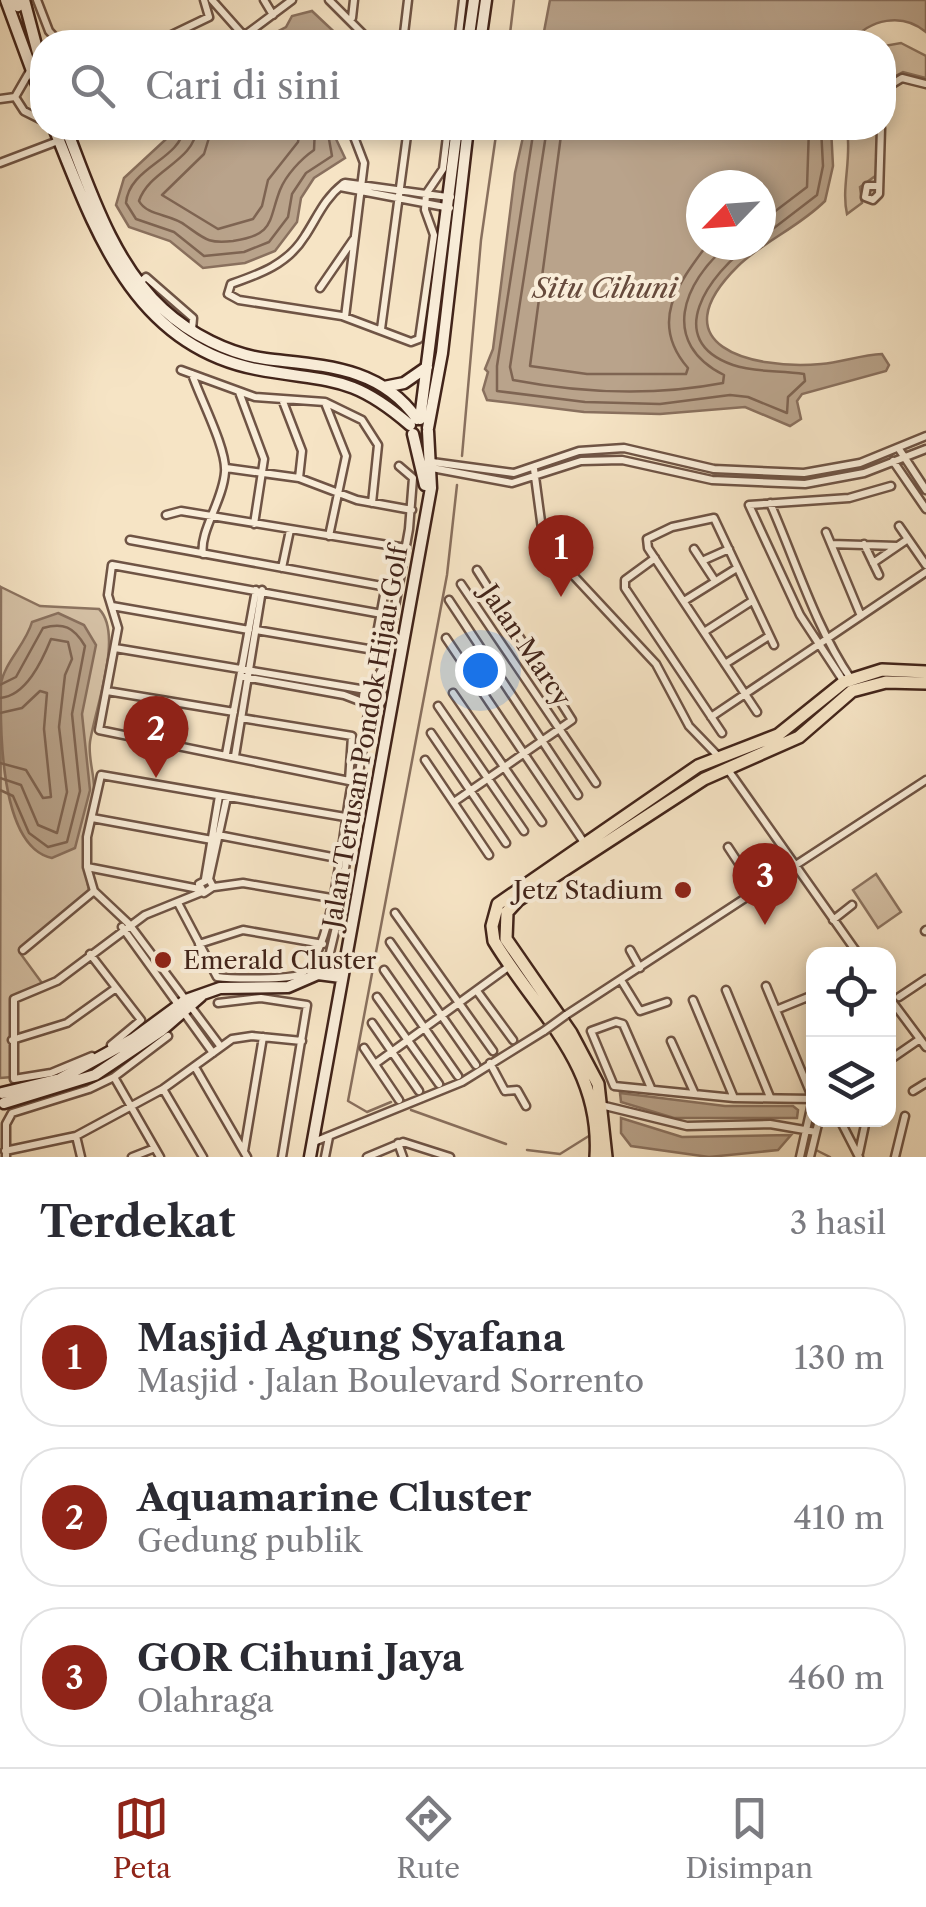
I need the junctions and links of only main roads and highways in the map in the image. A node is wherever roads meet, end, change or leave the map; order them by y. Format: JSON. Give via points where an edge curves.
{"nodes":[{"id":1,"x":8,"y":0,"type":"edge"},
{"id":2,"x":24,"y":0,"type":"edge"},
{"id":3,"x":474,"y":0,"type":"edge"},
{"id":4,"x":486,"y":0,"type":"edge"},
{"id":5,"x":18,"y":30,"type":"junction"},
{"id":6,"x":31,"y":30,"type":"edge"},
{"id":7,"x":32,"y":30,"type":"edge"},
{"id":8,"x":470,"y":30,"type":"edge"},
{"id":9,"x":482,"y":30,"type":"edge"},
{"id":10,"x":30,"y":53,"type":"edge"},
{"id":11,"x":59,"y":140,"type":"edge"},
{"id":12,"x":70,"y":140,"type":"edge"},
{"id":13,"x":456,"y":140,"type":"edge"},
{"id":14,"x":466,"y":140,"type":"edge"},
{"id":15,"x":83,"y":181,"type":"junction"},
{"id":16,"x":453,"y":203,"type":"junction"},
{"id":17,"x":135,"y":288,"type":"junction"},
{"id":18,"x":427,"y":366,"type":"junction"},
{"id":19,"x":383,"y":387,"type":"junction"},
{"id":20,"x":419,"y":421,"type":"junction"},
{"id":21,"x":926,"y":672,"type":"edge"},
{"id":22,"x":926,"y":684,"type":"edge"},
{"id":23,"x":713,"y":764,"type":"junction"},
{"id":24,"x":644,"y":810,"type":"junction"},
{"id":25,"x":587,"y":848,"type":"junction"},
{"id":26,"x":341,"y":980,"type":"junction"},
{"id":27,"x":2,"y":1099,"type":"edge"},
{"id":28,"x":599,"y":1104,"type":"junction"},
{"id":29,"x":310,"y":1157,"type":"edge"},
{"id":30,"x":596,"y":1157,"type":"edge"},
{"id":31,"x":606,"y":1157,"type":"edge"}],
"edges":[{"from":1,"to":2,"type":"main road","via":[[18,6]]},
{"from":1,"to":5,"type":"main road"},
{"from":2,"to":7,"type":"main road"},
{"from":3,"to":8,"type":"main road"},
{"from":4,"to":9,"type":"main road"},
{"from":5,"to":6,"type":"main road"},
{"from":5,"to":10,"type":"main road"},
{"from":11,"to":15,"type":"main road"},
{"from":12,"to":15,"type":"main road"},
{"from":13,"to":16,"type":"main road"},
{"from":14,"to":16,"type":"main road"},
{"from":15,"to":17,"type":"main road"},
{"from":16,"to":18,"type":"main road"},
{"from":16,"to":20,"type":"main road"},
{"from":17,"to":19,"type":"main road","via":[[191,331],[239,353],[330,364]]},
{"from":17,"to":20,"type":"main road","via":[[155,319],[202,351],[246,367],[348,382]]},
{"from":18,"to":19,"type":"main road","via":[[404,383]]},
{"from":18,"to":20,"type":"main road"},
{"from":19,"to":20,"type":"main road"},
{"from":20,"to":26,"type":"main road","name":"Jalan Terusan Pondok Hijau Golf","via":[[427,501]]},
{"from":21,"to":23,"type":"main road","via":[[882,670],[847,680],[778,736]]},
{"from":22,"to":23,"type":"main road","via":[[868,684],[837,700],[788,744]]},
{"from":23,"to":24,"type":"main road"},
{"from":23,"to":24,"type":"main road"},
{"from":24,"to":25,"type":"main road"},
{"from":25,"to":28,"type":"main road","via":[[513,905],[506,939],[584,1056]]},
{"from":25,"to":28,"type":"main road","via":[[515,890],[498,904],[492,926],[494,941],[566,1043]]},
{"from":26,"to":27,"type":"main road","via":[[315,976],[288,987],[220,988],[60,1080]]},
{"from":26,"to":29,"type":"main road","name":"Jalan Terusan Pondok Hijau Golf"},
{"from":28,"to":30,"type":"main road"},
{"from":28,"to":31,"type":"main road"}]}
